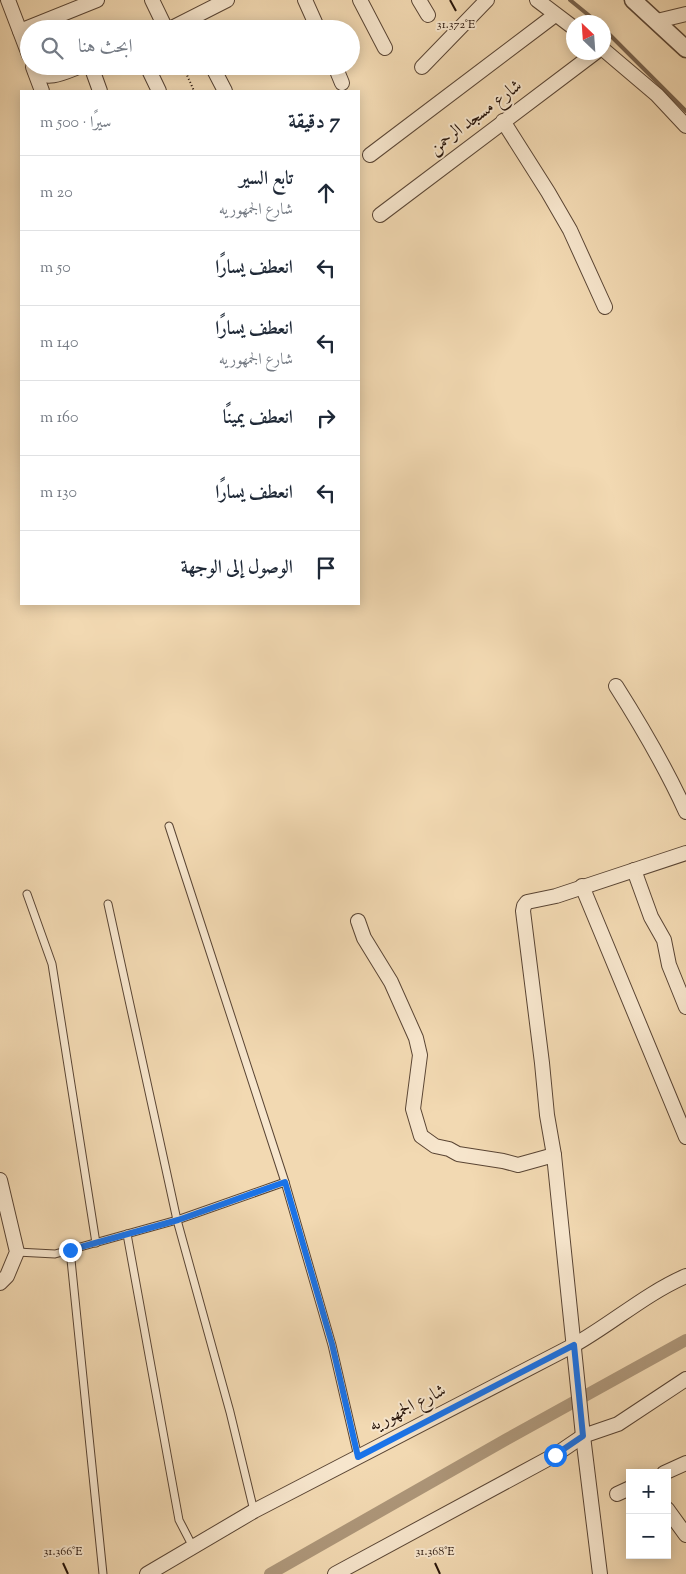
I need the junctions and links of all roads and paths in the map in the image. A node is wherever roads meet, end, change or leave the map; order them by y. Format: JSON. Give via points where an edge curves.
{"nodes":[{"id":1,"x":8,"y":0,"type":"edge"},
{"id":2,"x":97,"y":0,"type":"edge"},
{"id":3,"x":152,"y":0,"type":"edge"},
{"id":4,"x":227,"y":0,"type":"edge"},
{"id":5,"x":305,"y":0,"type":"edge"},
{"id":6,"x":360,"y":0,"type":"edge"},
{"id":7,"x":419,"y":0,"type":"edge"},
{"id":8,"x":487,"y":0,"type":"edge"},
{"id":9,"x":537,"y":0,"type":"edge"},
{"id":10,"x":633,"y":0,"type":"edge"},
{"id":11,"x":555,"y":14,"type":"junction"},
{"id":12,"x":686,"y":14,"type":"edge"},
{"id":13,"x":428,"y":15,"type":"dead end"},
{"id":14,"x":47,"y":20,"type":"edge"},
{"id":15,"x":163,"y":20,"type":"edge"},
{"id":16,"x":198,"y":20,"type":"edge"},
{"id":17,"x":314,"y":20,"type":"edge"},
{"id":18,"x":657,"y":21,"type":"junction"},
{"id":19,"x":566,"y":22,"type":"edge"},
{"id":20,"x":20,"y":31,"type":"edge"},
{"id":21,"x":385,"y":48,"type":"dead end"},
{"id":22,"x":686,"y":48,"type":"edge"},
{"id":23,"x":611,"y":56,"type":"edge"},
{"id":24,"x":585,"y":60,"type":"edge"},
{"id":25,"x":422,"y":67,"type":"dead end"},
{"id":26,"x":36,"y":75,"type":"edge"},
{"id":27,"x":95,"y":75,"type":"edge"},
{"id":28,"x":151,"y":75,"type":"edge"},
{"id":29,"x":187,"y":75,"type":"edge"},
{"id":30,"x":216,"y":75,"type":"edge"},
{"id":31,"x":339,"y":75,"type":"edge"},
{"id":32,"x":342,"y":83,"type":"dead end"},
{"id":33,"x":42,"y":90,"type":"edge"},
{"id":34,"x":100,"y":90,"type":"edge"},
{"id":35,"x":159,"y":90,"type":"edge"},
{"id":36,"x":194,"y":90,"type":"edge"},
{"id":37,"x":224,"y":90,"type":"edge"},
{"id":38,"x":503,"y":121,"type":"junction"},
{"id":39,"x":686,"y":126,"type":"edge"},
{"id":40,"x":370,"y":155,"type":"dead end"},
{"id":41,"x":380,"y":215,"type":"dead end"},
{"id":42,"x":605,"y":306,"type":"dead end"},
{"id":43,"x":616,"y":686,"type":"dead end"},
{"id":44,"x":686,"y":812,"type":"edge"},
{"id":45,"x":168,"y":826,"type":"dead end"},
{"id":46,"x":686,"y":853,"type":"edge"},
{"id":47,"x":634,"y":870,"type":"junction"},
{"id":48,"x":582,"y":886,"type":"junction"},
{"id":49,"x":27,"y":894,"type":"dead end"},
{"id":50,"x":108,"y":904,"type":"dead end"},
{"id":51,"x":358,"y":921,"type":"dead end"},
{"id":52,"x":686,"y":1007,"type":"edge"},
{"id":53,"x":686,"y":1136,"type":"edge"},
{"id":54,"x":554,"y":1155,"type":"junction"},
{"id":55,"x":0,"y":1180,"type":"edge"},
{"id":56,"x":285,"y":1182,"type":"junction"},
{"id":57,"x":178,"y":1220,"type":"junction"},
{"id":58,"x":127,"y":1234,"type":"junction"},
{"id":59,"x":96,"y":1243,"type":"junction"},
{"id":60,"x":70,"y":1250,"type":"junction"},
{"id":61,"x":17,"y":1252,"type":"junction"},
{"id":62,"x":686,"y":1276,"type":"edge"},
{"id":63,"x":0,"y":1283,"type":"edge"},
{"id":64,"x":575,"y":1351,"type":"junction"},
{"id":65,"x":686,"y":1380,"type":"edge"},
{"id":66,"x":583,"y":1436,"type":"junction"},
{"id":67,"x":358,"y":1457,"type":"junction"},
{"id":68,"x":686,"y":1463,"type":"edge"},
{"id":69,"x":671,"y":1470,"type":"edge"},
{"id":70,"x":254,"y":1511,"type":"junction"},
{"id":71,"x":671,"y":1514,"type":"edge"},
{"id":72,"x":686,"y":1535,"type":"edge"},
{"id":73,"x":193,"y":1547,"type":"junction"},
{"id":74,"x":103,"y":1574,"type":"edge"},
{"id":75,"x":147,"y":1574,"type":"edge"},
{"id":76,"x":335,"y":1574,"type":"edge"},
{"id":77,"x":600,"y":1574,"type":"edge"}],
"edges":[{"from":1,"to":20,"type":"street"},
{"from":2,"to":14,"type":"street"},
{"from":3,"to":15,"type":"street"},
{"from":4,"to":16,"type":"street"},
{"from":5,"to":17,"type":"street"},
{"from":6,"to":21,"type":"street"},
{"from":7,"to":13,"type":"street"},
{"from":8,"to":25,"type":"street"},
{"from":9,"to":11,"type":"street"},
{"from":10,"to":18,"type":"street"},
{"from":11,"to":19,"type":"street"},
{"from":11,"to":40,"type":"street"},
{"from":12,"to":18,"type":"street"},
{"from":18,"to":22,"type":"street"},
{"from":23,"to":39,"type":"street","via":[[657,95]]},
{"from":24,"to":38,"type":"street","name":"شارع مسجد الرحمن"},
{"from":26,"to":33,"type":"street"},
{"from":27,"to":34,"type":"street"},
{"from":28,"to":35,"type":"street"},
{"from":29,"to":36,"type":"path"},
{"from":30,"to":37,"type":"street"},
{"from":31,"to":32,"type":"street"},
{"from":38,"to":41,"type":"street","name":"شارع مسجد الرحمن"},
{"from":38,"to":42,"type":"street","via":[[566,222]]},
{"from":43,"to":44,"type":"street","via":[[650,741]]},
{"from":45,"to":56,"type":"lane"},
{"from":46,"to":47,"type":"street"},
{"from":47,"to":48,"type":"street"},
{"from":47,"to":52,"type":"street","via":[[650,917],[664,940],[669,965]]},
{"from":48,"to":53,"type":"street"},
{"from":48,"to":54,"type":"street","via":[[527,902],[523,910]]},
{"from":49,"to":59,"type":"lane","via":[[52,964]]},
{"from":50,"to":57,"type":"lane"},
{"from":51,"to":54,"type":"street","via":[[416,1038],[420,1055],[413,1109],[421,1136],[434,1146],[458,1154],[518,1165]]},
{"from":54,"to":64,"type":"street"},
{"from":55,"to":61,"type":"street"},
{"from":56,"to":57,"type":"lane"},
{"from":56,"to":67,"type":"lane","via":[[332,1344]]},
{"from":57,"to":58,"type":"lane"},
{"from":57,"to":70,"type":"lane"},
{"from":58,"to":59,"type":"lane"},
{"from":58,"to":73,"type":"lane","via":[[178,1520]]},
{"from":59,"to":60,"type":"lane"},
{"from":60,"to":61,"type":"lane","via":[[55,1254]]},
{"from":60,"to":74,"type":"lane"},
{"from":61,"to":63,"type":"street","via":[[7,1276]]},
{"from":62,"to":64,"type":"street","name":"شارع الجمهوريه","via":[[640,1301]]},
{"from":64,"to":66,"type":"street"},
{"from":64,"to":67,"type":"street","name":"شارع الجمهوريه"},
{"from":65,"to":66,"type":"street","via":[[618,1424]]},
{"from":66,"to":76,"type":"street","via":[[555,1455]]},
{"from":66,"to":77,"type":"street"},
{"from":67,"to":70,"type":"street","name":"شارع الجمهوريه"},
{"from":68,"to":69,"type":"street"},
{"from":70,"to":73,"type":"street","name":"شارع الجمهوريه"},
{"from":71,"to":72,"type":"street"},
{"from":73,"to":75,"type":"street","name":"شارع الجمهوريه"}]}
